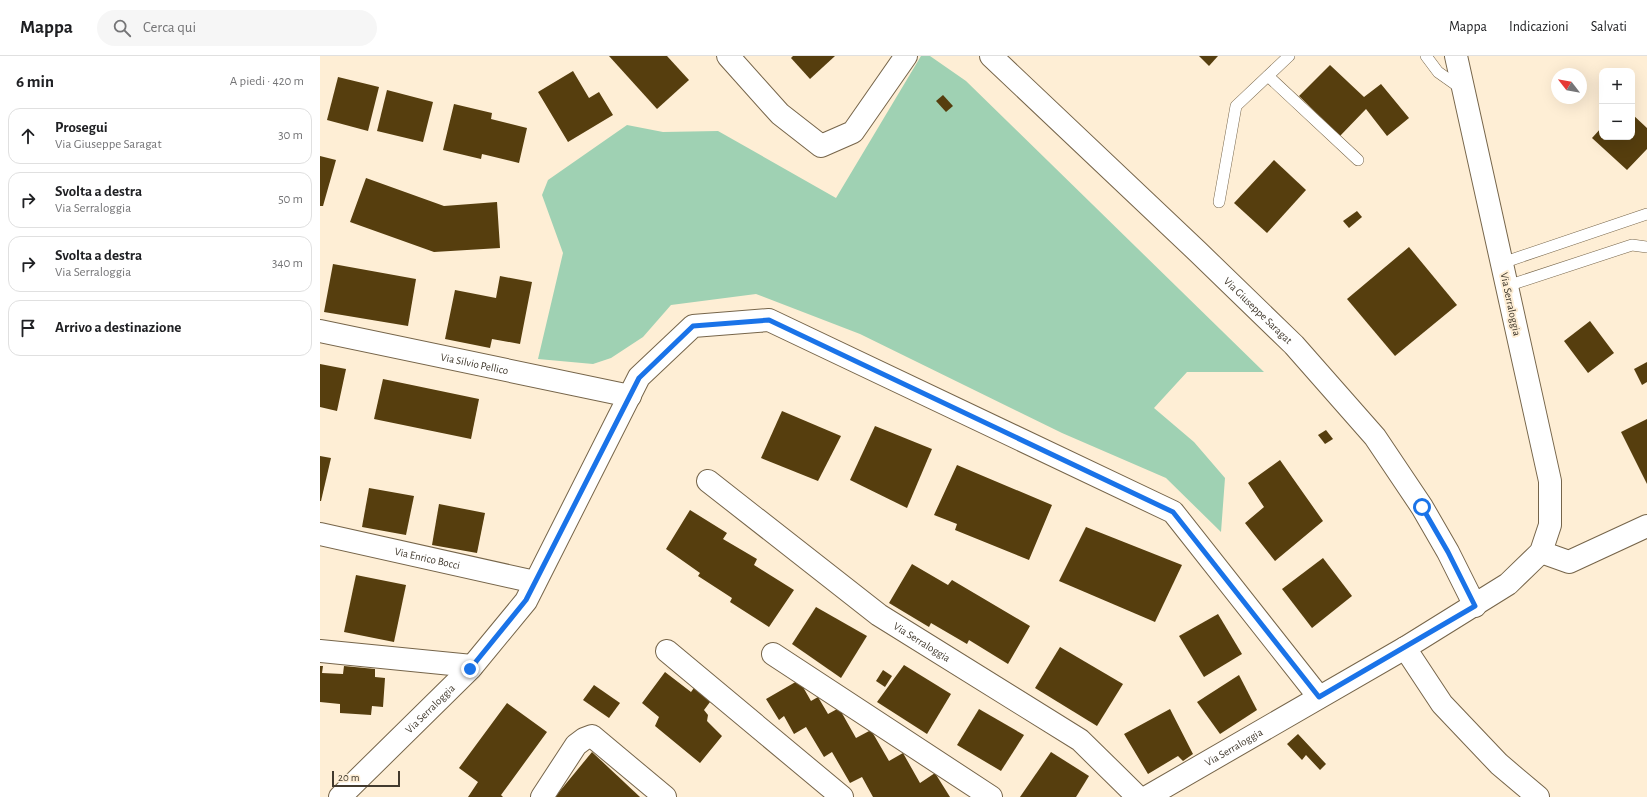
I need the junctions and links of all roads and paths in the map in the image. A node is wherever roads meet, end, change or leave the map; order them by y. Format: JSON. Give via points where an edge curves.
{"nodes":[{"id":1,"x":728,"y":56,"type":"edge"},
{"id":2,"x":906,"y":56,"type":"edge"},
{"id":3,"x":990,"y":56,"type":"edge"},
{"id":4,"x":1290,"y":56,"type":"edge"},
{"id":5,"x":1426,"y":56,"type":"edge"},
{"id":6,"x":1456,"y":56,"type":"edge"},
{"id":7,"x":1268,"y":76,"type":"junction"},
{"id":8,"x":1464,"y":91,"type":"junction"},
{"id":9,"x":1358,"y":160,"type":"dead end"},
{"id":10,"x":1219,"y":202,"type":"dead end"},
{"id":11,"x":1647,"y":214,"type":"edge"},
{"id":12,"x":1647,"y":247,"type":"edge"},
{"id":13,"x":1502,"y":263,"type":"junction"},
{"id":14,"x":1507,"y":286,"type":"junction"},
{"id":15,"x":320,"y":331,"type":"edge"},
{"id":16,"x":630,"y":396,"type":"junction"},
{"id":17,"x":708,"y":481,"type":"dead end"},
{"id":18,"x":1647,"y":526,"type":"edge"},
{"id":19,"x":320,"y":534,"type":"edge"},
{"id":20,"x":1541,"y":552,"type":"junction"},
{"id":21,"x":535,"y":582,"type":"junction"},
{"id":22,"x":1475,"y":606,"type":"junction"},
{"id":23,"x":1405,"y":648,"type":"junction"},
{"id":24,"x":320,"y":651,"type":"edge"},
{"id":25,"x":667,"y":651,"type":"dead end"},
{"id":26,"x":772,"y":654,"type":"dead end"},
{"id":27,"x":472,"y":666,"type":"junction"},
{"id":28,"x":1319,"y":697,"type":"junction"},
{"id":29,"x":340,"y":797,"type":"edge"},
{"id":30,"x":542,"y":797,"type":"edge"},
{"id":31,"x":665,"y":797,"type":"edge"},
{"id":32,"x":842,"y":797,"type":"edge"},
{"id":33,"x":992,"y":797,"type":"edge"},
{"id":34,"x":1138,"y":797,"type":"edge"},
{"id":35,"x":1147,"y":797,"type":"edge"},
{"id":36,"x":1538,"y":797,"type":"edge"}],
"edges":[{"from":1,"to":2,"type":"street","via":[[780,114],[821,146],[853,132]]},
{"from":3,"to":22,"type":"street","name":"Via Giuseppe Saragat","via":[[1294,345],[1375,437],[1422,507]]},
{"from":4,"to":7,"type":"lane"},
{"from":5,"to":8,"type":"lane","via":[[1438,72]]},
{"from":6,"to":8,"type":"street","name":"Via Serraloggia"},
{"from":7,"to":9,"type":"lane"},
{"from":7,"to":10,"type":"lane","via":[[1236,106]]},
{"from":8,"to":13,"type":"street","name":"Via Serraloggia"},
{"from":11,"to":13,"type":"lane"},
{"from":12,"to":14,"type":"lane","via":[[1632,245]]},
{"from":13,"to":14,"type":"street","name":"Via Serraloggia"},
{"from":14,"to":20,"type":"street","name":"Via Serraloggia","via":[[1550,481],[1550,525]]},
{"from":15,"to":16,"type":"street","name":"Via Silvio Pellico"},
{"from":16,"to":21,"type":"street","name":"Via Serraloggia"},
{"from":16,"to":28,"type":"street","name":"Via Serraloggia","via":[[639,378],[693,326],[769,320],[1173,512]]},
{"from":17,"to":34,"type":"street","name":"Via Serraloggia","via":[[879,615],[1080,740]]},
{"from":18,"to":20,"type":"street","via":[[1570,562]]},
{"from":19,"to":21,"type":"street","name":"Via Enrico Bocci"},
{"from":20,"to":22,"type":"street","name":"Via Serraloggia","via":[[1508,584]]},
{"from":21,"to":27,"type":"street","name":"Via Serraloggia","via":[[526,600]]},
{"from":22,"to":23,"type":"street","name":"Via Serraloggia"},
{"from":23,"to":28,"type":"street","name":"Via Serraloggia"},
{"from":23,"to":36,"type":"street","via":[[1442,704],[1499,764]]},
{"from":24,"to":27,"type":"street"},
{"from":25,"to":32,"type":"street"},
{"from":26,"to":33,"type":"street"},
{"from":27,"to":29,"type":"street","name":"Via Serraloggia"},
{"from":28,"to":35,"type":"street","name":"Via Serraloggia"},
{"from":30,"to":31,"type":"street","via":[[576,745],[592,736]]}]}
